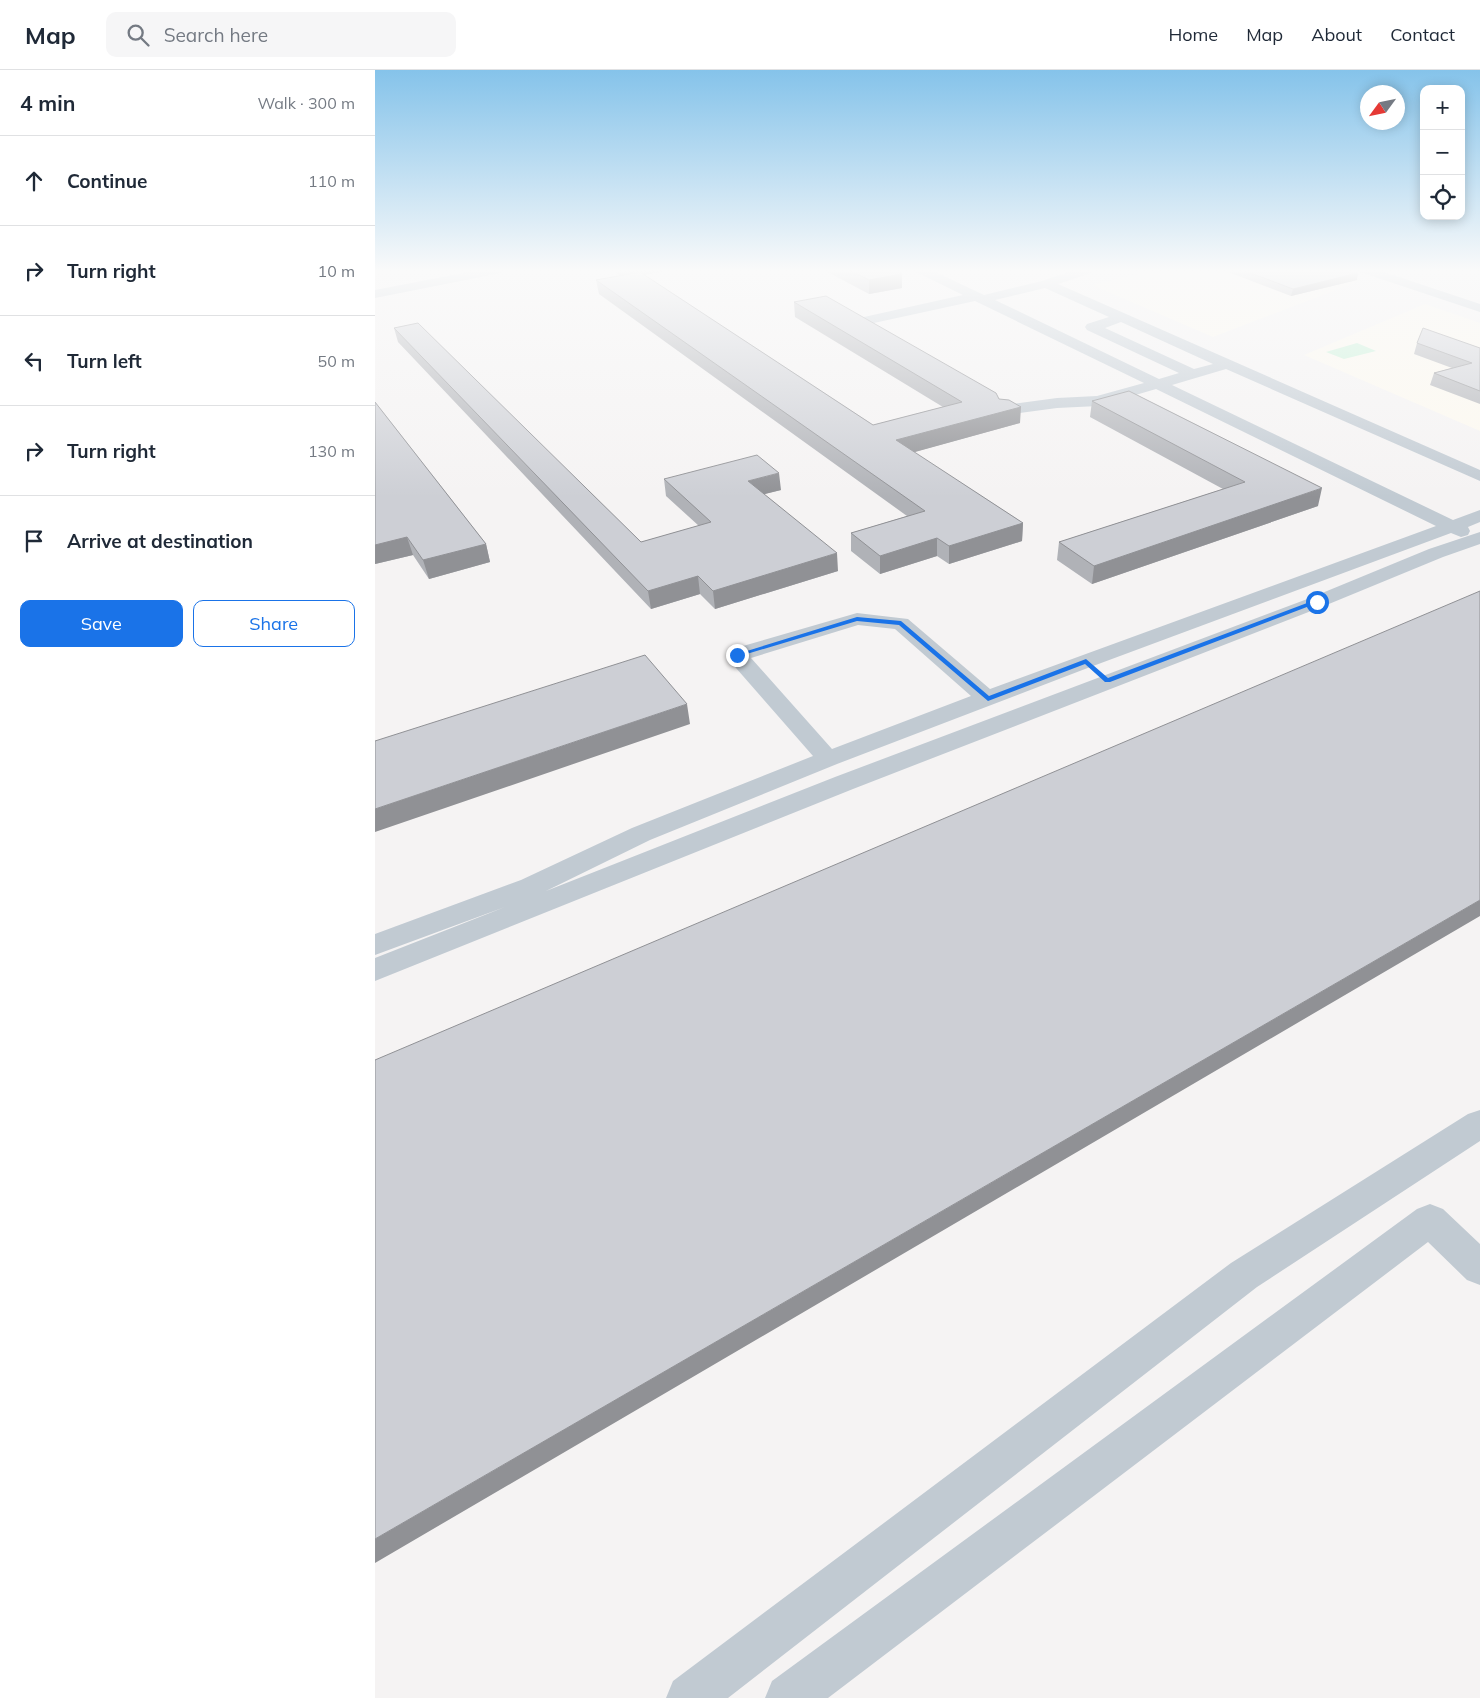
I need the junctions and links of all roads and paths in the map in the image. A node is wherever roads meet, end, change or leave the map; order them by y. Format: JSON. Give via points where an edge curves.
{"nodes":[{"id":1,"x":1078,"y":345,"type":"edge"},
{"id":2,"x":1129,"y":345,"type":"edge"},
{"id":3,"x":1181,"y":345,"type":"edge"},
{"id":4,"x":1225,"y":365,"type":"junction"},
{"id":5,"x":1193,"y":374,"type":"junction"},
{"id":6,"x":1159,"y":384,"type":"junction"},
{"id":7,"x":1005,"y":410,"type":"edge"},
{"id":8,"x":1480,"y":476,"type":"edge"},
{"id":9,"x":1451,"y":526,"type":"junction"},
{"id":10,"x":1479,"y":531,"type":"edge"},
{"id":11,"x":1086,"y":661,"type":"junction"},
{"id":12,"x":1107,"y":680,"type":"junction"},
{"id":13,"x":988,"y":699,"type":"junction"},
{"id":14,"x":828,"y":760,"type":"junction"},
{"id":15,"x":375,"y":945,"type":"edge"},
{"id":16,"x":375,"y":970,"type":"edge"},
{"id":17,"x":1480,"y":1124,"type":"edge"},
{"id":18,"x":1480,"y":1268,"type":"edge"},
{"id":19,"x":690,"y":1698,"type":"edge"},
{"id":20,"x":789,"y":1698,"type":"edge"}],
"edges":[{"from":1,"to":6,"type":"lane"},
{"from":2,"to":5,"type":"lane"},
{"from":3,"to":4,"type":"lane"},
{"from":4,"to":5,"type":"lane"},
{"from":4,"to":8,"type":"lane"},
{"from":5,"to":6,"type":"lane"},
{"from":6,"to":7,"type":"lane","via":[[1098,401],[1057,402]]},
{"from":6,"to":9,"type":"lane"},
{"from":9,"to":10,"type":"lane"},
{"from":9,"to":11,"type":"lane"},
{"from":10,"to":12,"type":"lane","via":[[1436,553],[1317,602]]},
{"from":11,"to":12,"type":"lane"},
{"from":11,"to":13,"type":"lane"},
{"from":12,"to":16,"type":"lane"},
{"from":13,"to":14,"type":"lane"},
{"from":13,"to":14,"type":"lane","via":[[901,623],[857,619],[737,655]]},
{"from":14,"to":15,"type":"lane","via":[[641,834],[531,887]]},
{"from":17,"to":19,"type":"lane","via":[[1244,1275]]},
{"from":18,"to":20,"type":"lane","via":[[1429,1220]]}]}
